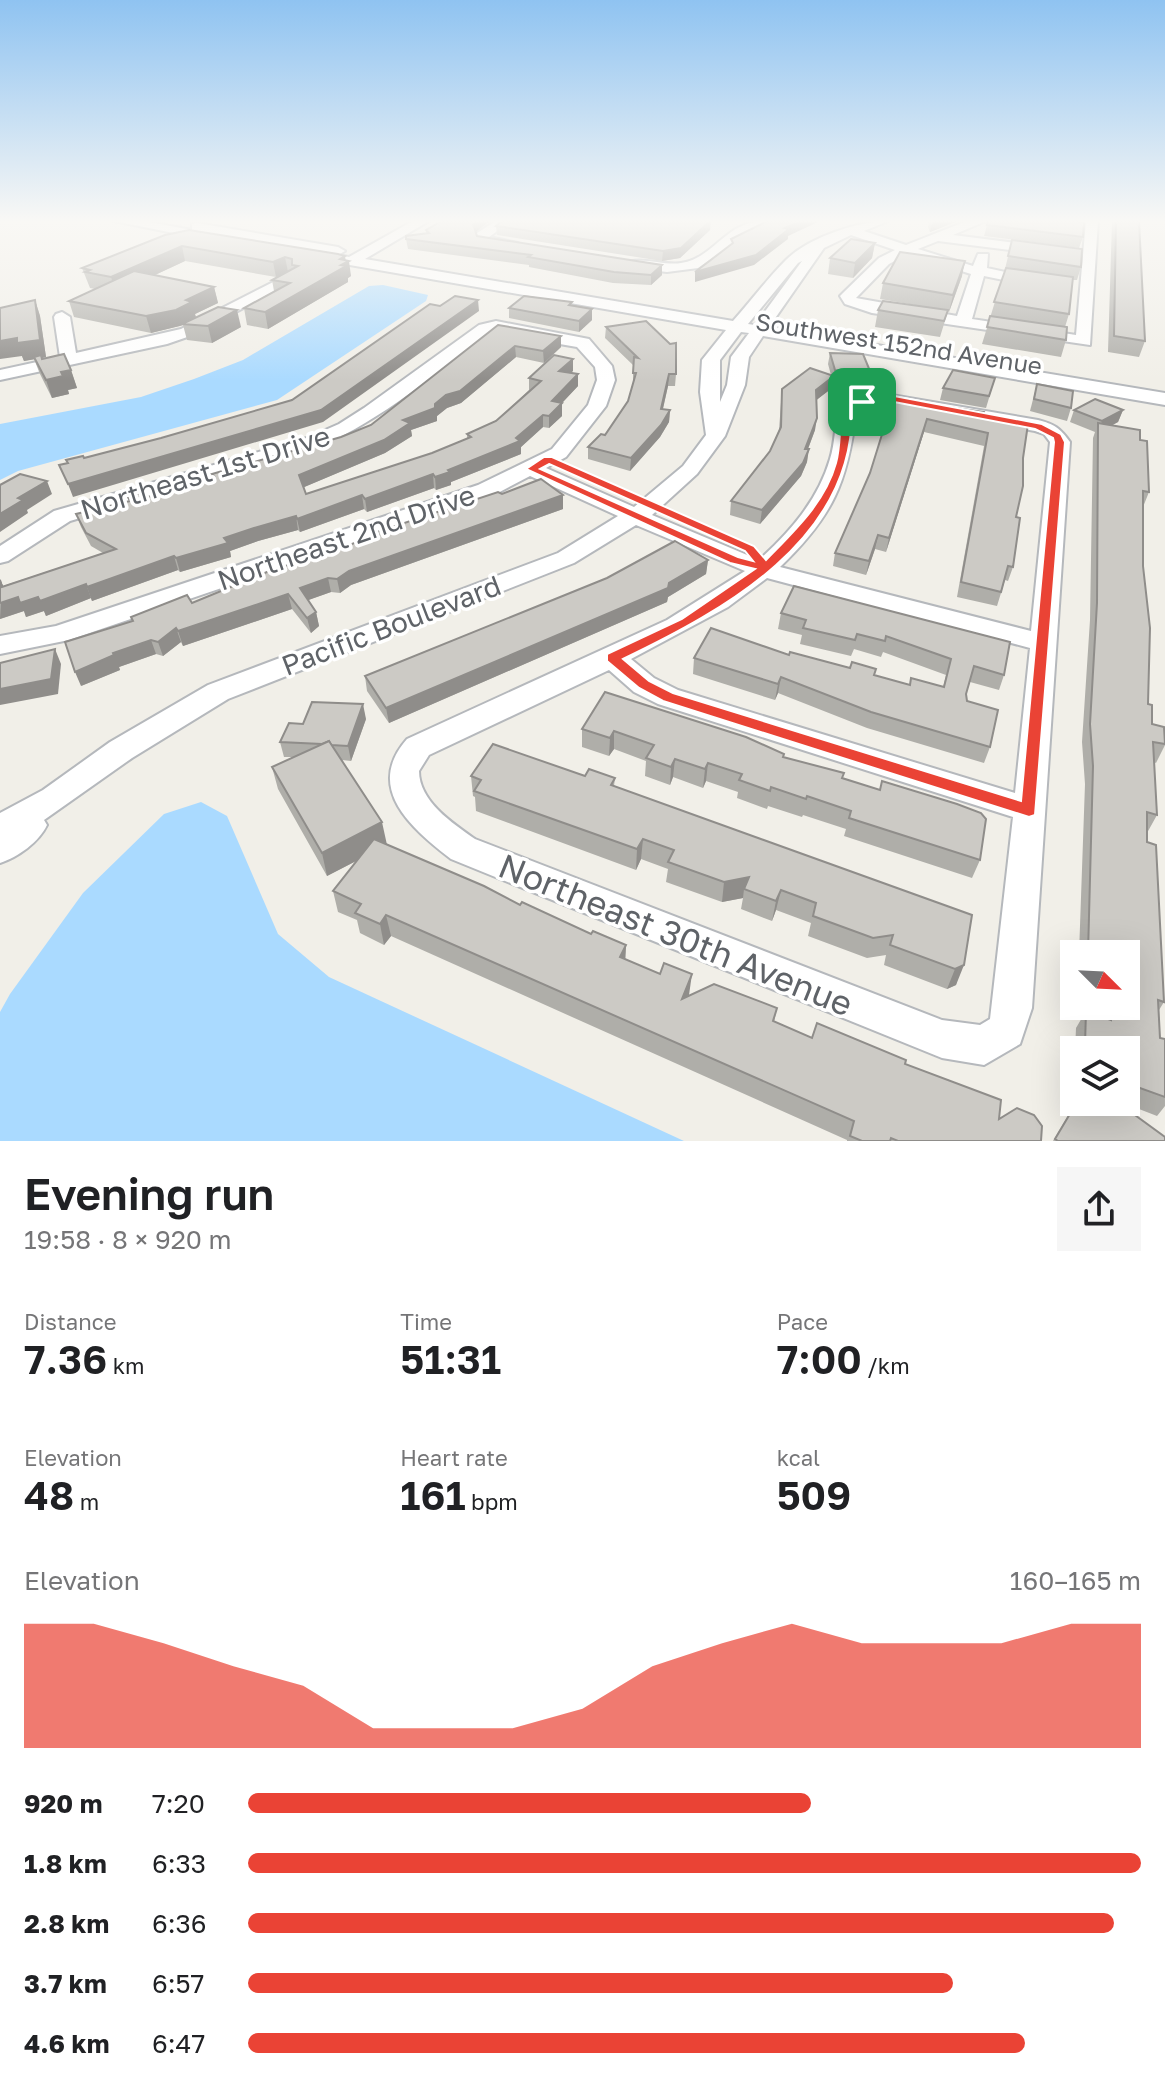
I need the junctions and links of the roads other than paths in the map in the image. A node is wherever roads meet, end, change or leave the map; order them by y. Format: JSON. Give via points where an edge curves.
{"nodes":[{"id":1,"x":457,"y":274,"type":"edge"},
{"id":2,"x":781,"y":274,"type":"edge"},
{"id":3,"x":799,"y":274,"type":"edge"},
{"id":4,"x":870,"y":274,"type":"edge"},
{"id":5,"x":978,"y":274,"type":"edge"},
{"id":6,"x":996,"y":274,"type":"edge"},
{"id":7,"x":1078,"y":274,"type":"edge"},
{"id":8,"x":287,"y":279,"type":"edge"},
{"id":9,"x":1043,"y":283,"type":"edge"},
{"id":10,"x":62,"y":317,"type":"dead end"},
{"id":11,"x":741,"y":322,"type":"junction"},
{"id":12,"x":963,"y":322,"type":"junction"},
{"id":13,"x":763,"y":326,"type":"junction"},
{"id":14,"x":485,"y":328,"type":"joint"},
{"id":15,"x":69,"y":360,"type":"junction"},
{"id":16,"x":0,"y":375,"type":"edge"},
{"id":17,"x":1165,"y":387,"type":"edge"},
{"id":18,"x":1165,"y":399,"type":"edge"},
{"id":19,"x":715,"y":436,"type":"junction"},
{"id":20,"x":540,"y":464,"type":"junction"},
{"id":21,"x":644,"y":510,"type":"junction"},
{"id":22,"x":0,"y":556,"type":"edge"},
{"id":23,"x":766,"y":567,"type":"junction"},
{"id":24,"x":1043,"y":643,"type":"junction"},
{"id":25,"x":0,"y":645,"type":"edge"},
{"id":26,"x":612,"y":658,"type":"junction"},
{"id":27,"x":54,"y":799,"type":"junction"},
{"id":28,"x":1029,"y":810,"type":"junction"},
{"id":29,"x":0,"y":829,"type":"edge"},
{"id":30,"x":0,"y":849,"type":"edge"}],
"edges":[{"from":1,"to":11,"type":"street","name":"Southwest 152nd Avenue"},
{"from":2,"to":11,"type":"street"},
{"from":3,"to":13,"type":"street","name":"Pacific Boulevard"},
{"from":4,"to":12,"type":"street","via":[[848,296],[850,301]]},
{"from":5,"to":12,"type":"street"},
{"from":6,"to":9,"type":"street"},
{"from":7,"to":12,"type":"street","via":[[1084,341]]},
{"from":8,"to":15,"type":"street","via":[[187,332]]},
{"from":10,"to":15,"type":"street"},
{"from":11,"to":13,"type":"street","name":"Southwest 152nd Avenue"},
{"from":11,"to":19,"type":"street","via":[[711,360]]},
{"from":13,"to":17,"type":"street","name":"Southwest 152nd Avenue"},
{"from":13,"to":18,"type":"street","name":"Southwest 152nd Avenue"},
{"from":13,"to":19,"type":"street","name":"Pacific Boulevard","via":[[740,357],[736,385]]},
{"from":14,"to":20,"type":"street","name":"Northeast 2nd Drive","via":[[583,343],[603,366],[606,380],[591,416],[559,453]]},
{"from":14,"to":22,"type":"street","name":"Northeast 1st Drive","via":[[346,428],[62,516]]},
{"from":15,"to":16,"type":"street"},
{"from":19,"to":21,"type":"street","name":"Pacific Boulevard","via":[[690,470]]},
{"from":20,"to":21,"type":"street"},
{"from":20,"to":25,"type":"street","name":"Northeast 2nd Drive","via":[[409,518],[60,634]]},
{"from":21,"to":23,"type":"street"},
{"from":21,"to":27,"type":"street","name":"Pacific Boulevard","via":[[566,558],[218,692],[121,750]]},
{"from":23,"to":24,"type":"street","via":[[801,581]]},
{"from":23,"to":24,"type":"street","via":[[812,519],[830,491],[841,466],[847,409],[889,398],[1051,430],[1060,442]]},
{"from":23,"to":26,"type":"street","via":[[687,622]]},
{"from":24,"to":28,"type":"street"},
{"from":26,"to":28,"type":"street","via":[[668,697]]},
{"from":26,"to":28,"type":"street","name":"Northeast 30th Avenue","via":[[418,747],[407,759],[405,790],[440,833],[463,849],[942,1039],[984,1045],[1006,1031],[1013,1008]]},
{"from":27,"to":29,"type":"street","name":"Pacific Boulevard"},
{"from":27,"to":30,"type":"street","name":"Pacific Boulevard"}]}
